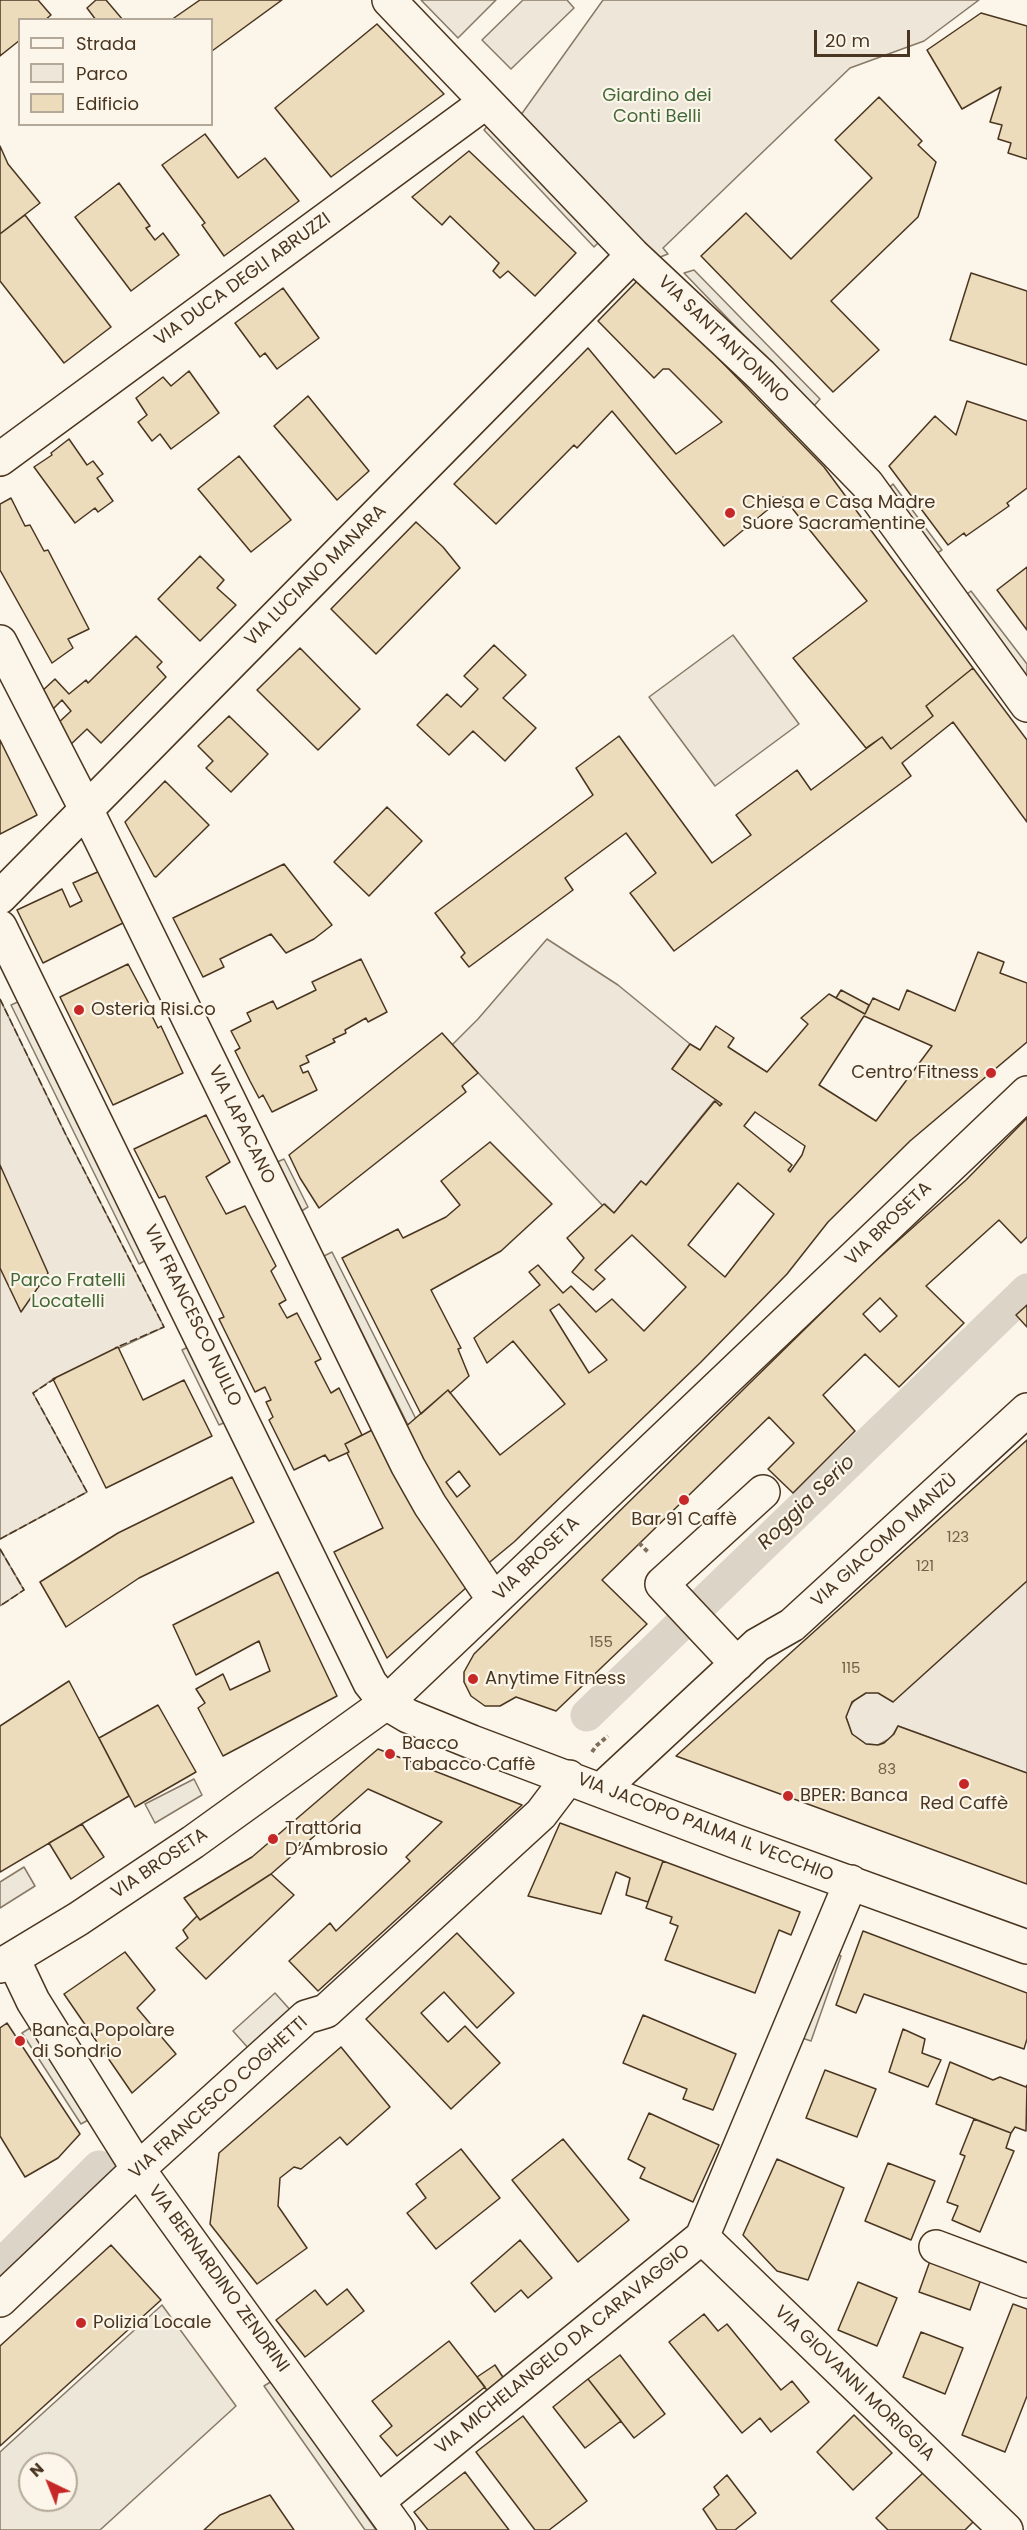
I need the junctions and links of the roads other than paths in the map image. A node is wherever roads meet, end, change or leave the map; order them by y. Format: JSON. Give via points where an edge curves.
{"nodes":[{"id":1,"x":388,"y":0,"type":"edge"},
{"id":2,"x":486,"y":102,"type":"junction"},
{"id":3,"x":633,"y":255,"type":"junction"},
{"id":4,"x":0,"y":459,"type":"edge"},
{"id":5,"x":0,"y":642,"type":"edge"},
{"id":6,"x":1027,"y":705,"type":"edge"},
{"id":7,"x":86,"y":809,"type":"junction"},
{"id":8,"x":0,"y":897,"type":"edge"},
{"id":9,"x":0,"y":927,"type":"edge"},
{"id":10,"x":1027,"y":1093,"type":"edge"},
{"id":11,"x":1027,"y":1410,"type":"edge"},
{"id":12,"x":763,"y":1492,"type":"dead end"},
{"id":13,"x":494,"y":1600,"type":"junction"},
{"id":14,"x":737,"y":1664,"type":"junction"},
{"id":15,"x":386,"y":1703,"type":"junction"},
{"id":16,"x":569,"y":1777,"type":"junction"},
{"id":17,"x":602,"y":1790,"type":"junction"},
{"id":18,"x":851,"y":1882,"type":"junction"},
{"id":19,"x":1027,"y":1947,"type":"edge"},
{"id":20,"x":6,"y":1962,"type":"edge"},
{"id":21,"x":138,"y":2169,"type":"junction"},
{"id":22,"x":702,"y":2237,"type":"junction"},
{"id":23,"x":936,"y":2247,"type":"dead end"},
{"id":24,"x":1027,"y":2281,"type":"edge"},
{"id":25,"x":0,"y":2300,"type":"edge"},
{"id":26,"x":378,"y":2500,"type":"junction"},
{"id":27,"x":398,"y":2530,"type":"edge"},
{"id":28,"x":1006,"y":2530,"type":"edge"}],
"edges":[{"from":1,"to":2,"type":"street","name":"VIA SANT'ANTONINO"},
{"from":2,"to":3,"type":"street","name":"VIA SANT'ANTONINO"},
{"from":2,"to":4,"type":"street","name":"VIA DUCA DEGLI ABRUZZI"},
{"from":3,"to":6,"type":"street","name":"VIA SANT'ANTONINO","via":[[761,375],[867,484]]},
{"from":3,"to":7,"type":"street","name":"VIA LUCIANO MANARA"},
{"from":5,"to":7,"type":"street","name":"VIA LAPACANO"},
{"from":7,"to":8,"type":"street","name":"VIA LUCIANO MANARA"},
{"from":7,"to":13,"type":"street","name":"VIA LAPACANO","via":[[408,1466]]},
{"from":9,"to":15,"type":"street","name":"VIA FRANCESCO NULLO","via":[[370,1683]]},
{"from":10,"to":13,"type":"street","name":"VIA BROSETA"},
{"from":11,"to":14,"type":"street","name":"VIA GIACOMO MANZÙ","via":[[792,1625],[758,1645]]},
{"from":12,"to":14,"type":"street","via":[[662,1584]]},
{"from":13,"to":15,"type":"street","name":"VIA BROSETA"},
{"from":14,"to":17,"type":"street","name":"VIA GIACOMO MANZÙ"},
{"from":15,"to":16,"type":"street","name":"VIA JACOPO PALMA IL VECCHIO","via":[[462,1738]]},
{"from":15,"to":20,"type":"street","name":"VIA BROSETA","via":[[194,1842]]},
{"from":16,"to":17,"type":"street","name":"VIA JACOPO PALMA IL VECCHIO"},
{"from":16,"to":21,"type":"street","name":"VIA FRANCESCO COGHETTI","via":[[541,1814],[326,2011],[306,2017]]},
{"from":17,"to":18,"type":"street","name":"VIA JACOPO PALMA IL VECCHIO"},
{"from":18,"to":19,"type":"street","name":"VIA JACOPO PALMA IL VECCHIO"},
{"from":18,"to":22,"type":"street","name":"VIA MICHELANGELO DA CARAVAGGIO"},
{"from":20,"to":21,"type":"street","name":"VIA BERNARDINO ZENDRINI"},
{"from":21,"to":25,"type":"street","name":"VIA FRANCESCO COGHETTI"},
{"from":21,"to":26,"type":"street","name":"VIA BERNARDINO ZENDRINI"},
{"from":22,"to":26,"type":"street","name":"VIA MICHELANGELO DA CARAVAGGIO"},
{"from":22,"to":28,"type":"street","name":"VIA GIOVANNI MORIGGIA"},
{"from":23,"to":24,"type":"street"},
{"from":26,"to":27,"type":"street","name":"VIA BERNARDINO ZENDRINI"}]}
